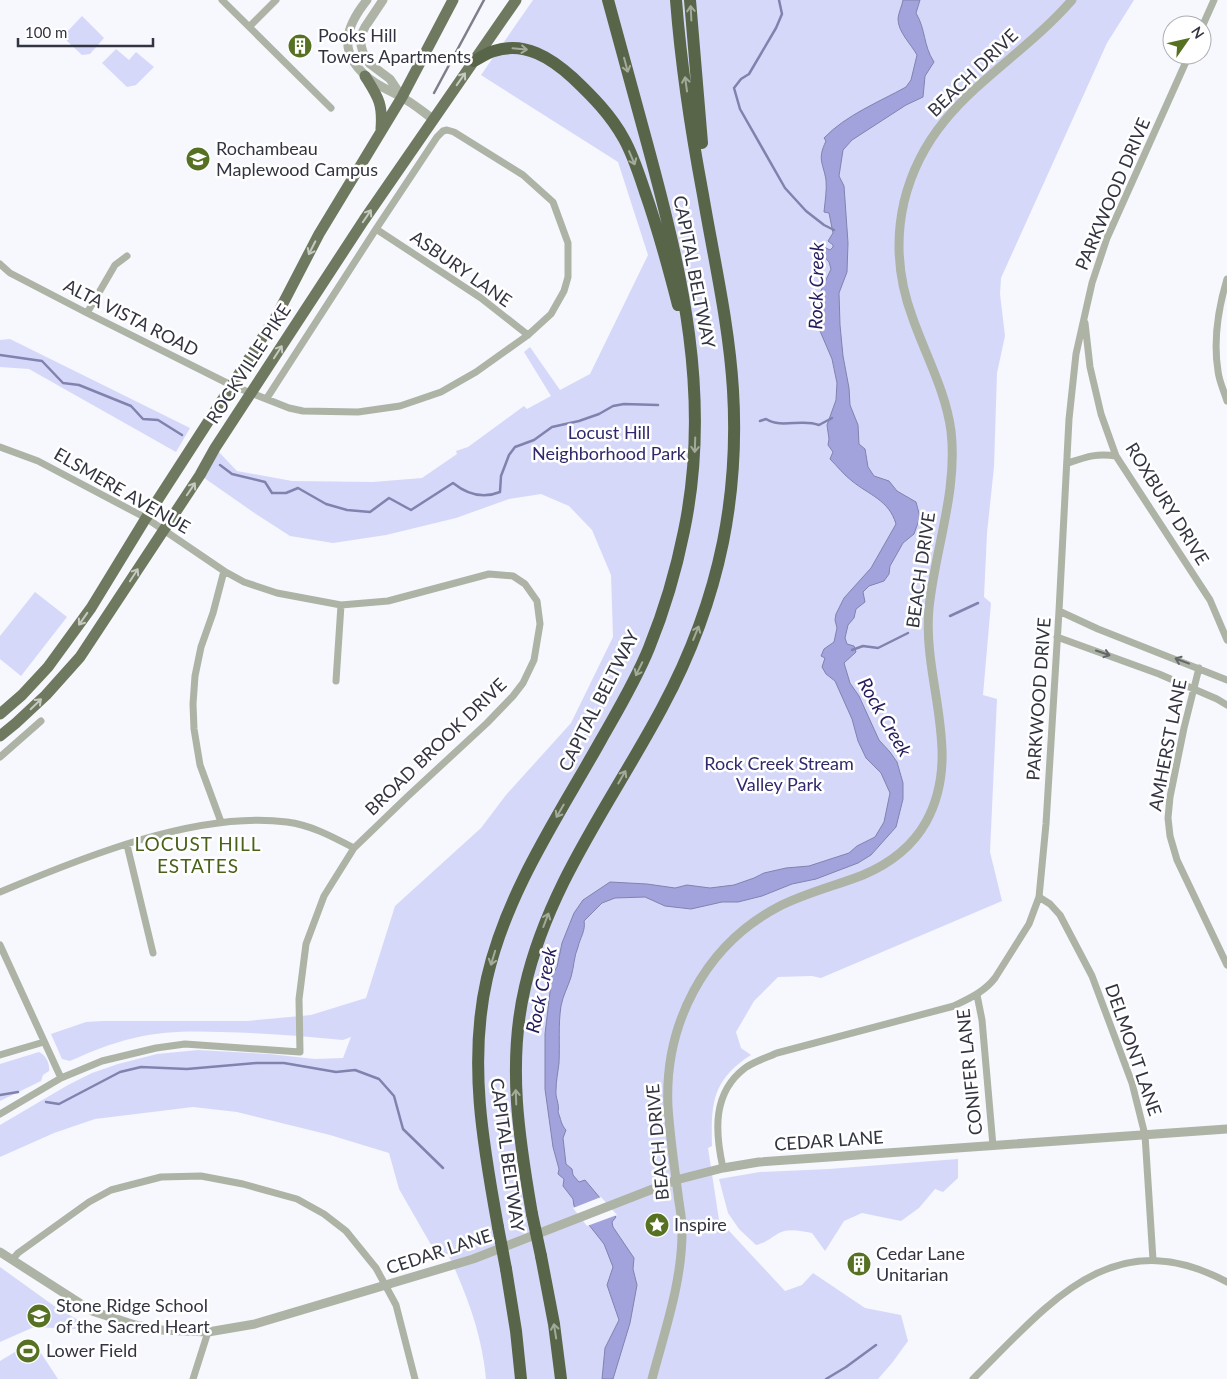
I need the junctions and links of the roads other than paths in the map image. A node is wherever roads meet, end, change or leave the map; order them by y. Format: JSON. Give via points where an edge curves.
{"nodes":[{"id":1,"x":222,"y":0,"type":"edge"},
{"id":2,"x":276,"y":0,"type":"edge"},
{"id":3,"x":367,"y":0,"type":"edge"},
{"id":4,"x":383,"y":0,"type":"edge"},
{"id":5,"x":453,"y":0,"type":"edge"},
{"id":6,"x":516,"y":0,"type":"edge"},
{"id":7,"x":609,"y":0,"type":"edge"},
{"id":8,"x":676,"y":0,"type":"edge"},
{"id":9,"x":690,"y":0,"type":"edge"},
{"id":10,"x":1072,"y":0,"type":"edge"},
{"id":11,"x":1214,"y":0,"type":"edge"},
{"id":12,"x":1207,"y":15,"type":"edge"},
{"id":13,"x":250,"y":26,"type":"junction"},
{"id":14,"x":474,"y":61,"type":"junction"},
{"id":15,"x":1185,"y":65,"type":"edge"},
{"id":16,"x":365,"y":76,"type":"junction"},
{"id":17,"x":402,"y":97,"type":"junction"},
{"id":18,"x":330,"y":108,"type":"dead end"},
{"id":19,"x":433,"y":119,"type":"junction"},
{"id":20,"x":380,"y":130,"type":"junction"},
{"id":21,"x":444,"y":131,"type":"joint"},
{"id":22,"x":376,"y":229,"type":"junction"},
{"id":23,"x":713,"y":253,"type":"junction"},
{"id":24,"x":127,"y":256,"type":"dead end"},
{"id":25,"x":0,"y":264,"type":"edge"},
{"id":26,"x":1227,"y":279,"type":"edge"},
{"id":27,"x":87,"y":313,"type":"junction"},
{"id":28,"x":1084,"y":319,"type":"junction"},
{"id":29,"x":528,"y":335,"type":"junction"},
{"id":30,"x":231,"y":385,"type":"junction"},
{"id":31,"x":252,"y":392,"type":"junction"},
{"id":32,"x":696,"y":396,"type":"junction"},
{"id":33,"x":267,"y":398,"type":"junction"},
{"id":34,"x":1227,"y":401,"type":"edge"},
{"id":35,"x":0,"y":447,"type":"edge"},
{"id":36,"x":1116,"y":456,"type":"junction"},
{"id":37,"x":1068,"y":463,"type":"junction"},
{"id":38,"x":146,"y":518,"type":"junction"},
{"id":39,"x":164,"y":530,"type":"junction"},
{"id":40,"x":224,"y":571,"type":"junction"},
{"id":41,"x":341,"y":605,"type":"junction"},
{"id":42,"x":1060,"y":611,"type":"junction"},
{"id":43,"x":1057,"y":637,"type":"junction"},
{"id":44,"x":1227,"y":640,"type":"edge"},
{"id":45,"x":1199,"y":668,"type":"junction"},
{"id":46,"x":1227,"y":680,"type":"edge"},
{"id":47,"x":336,"y":681,"type":"dead end"},
{"id":48,"x":1193,"y":689,"type":"junction"},
{"id":49,"x":1227,"y":705,"type":"edge"},
{"id":50,"x":0,"y":714,"type":"edge"},
{"id":51,"x":41,"y":721,"type":"dead end"},
{"id":52,"x":0,"y":736,"type":"edge"},
{"id":53,"x":0,"y":757,"type":"edge"},
{"id":54,"x":221,"y":822,"type":"junction"},
{"id":55,"x":126,"y":845,"type":"junction"},
{"id":56,"x":354,"y":848,"type":"junction"},
{"id":57,"x":0,"y":892,"type":"edge"},
{"id":58,"x":1039,"y":897,"type":"junction"},
{"id":59,"x":0,"y":945,"type":"edge"},
{"id":60,"x":153,"y":953,"type":"dead end"},
{"id":61,"x":1227,"y":966,"type":"edge"},
{"id":62,"x":977,"y":995,"type":"junction"},
{"id":63,"x":44,"y":1042,"type":"junction"},
{"id":64,"x":0,"y":1055,"type":"edge"},
{"id":65,"x":61,"y":1078,"type":"junction"},
{"id":66,"x":0,"y":1114,"type":"edge"},
{"id":67,"x":1227,"y":1129,"type":"edge"},
{"id":68,"x":1145,"y":1135,"type":"junction"},
{"id":69,"x":993,"y":1146,"type":"junction"},
{"id":70,"x":723,"y":1168,"type":"junction"},
{"id":71,"x":676,"y":1180,"type":"junction"},
{"id":72,"x":0,"y":1252,"type":"edge"},
{"id":73,"x":12,"y":1260,"type":"junction"},
{"id":74,"x":1153,"y":1260,"type":"junction"},
{"id":75,"x":1227,"y":1282,"type":"edge"},
{"id":76,"x":386,"y":1286,"type":"junction"},
{"id":77,"x":208,"y":1332,"type":"junction"},
{"id":78,"x":193,"y":1379,"type":"edge"},
{"id":79,"x":415,"y":1379,"type":"edge"},
{"id":80,"x":521,"y":1379,"type":"edge"},
{"id":81,"x":561,"y":1379,"type":"edge"},
{"id":82,"x":652,"y":1379,"type":"edge"},
{"id":83,"x":973,"y":1379,"type":"edge"}],
"edges":[{"from":1,"to":13,"type":"street"},
{"from":2,"to":13,"type":"street"},
{"from":3,"to":16,"type":"street","via":[[350,24],[348,37],[349,51]]},
{"from":4,"to":17,"type":"street","via":[[361,35],[361,45],[370,64],[390,79]]},
{"from":5,"to":17,"type":"main road","name":"ROCKVILLE PIKE"},
{"from":6,"to":14,"type":"main road","name":"ROCKVILLE PIKE"},
{"from":7,"to":32,"type":"highway","name":"CAPITAL BELTWAY","one_way":true,"via":[[678,262]]},
{"from":23,"to":8,"type":"highway","name":"CAPITAL BELTWAY","one_way":true,"via":[[693,136]]},
{"from":23,"to":9,"type":"highway","one_way":true},
{"from":10,"to":71,"type":"street","name":"BEACH DRIVE","via":[[942,123],[918,160],[901,215],[899,258],[904,289],[944,399],[952,444],[950,489],[928,619],[943,749],[938,794],[922,828],[886,864],[776,908],[736,937],[704,973],[683,1013],[670,1060],[668,1109]]},
{"from":11,"to":12,"type":"street"},
{"from":13,"to":18,"type":"street"},
{"from":19,"to":14,"type":"main road","name":"ROCKVILLE PIKE","one_way":true},
{"from":14,"to":32,"type":"highway","one_way":true,"via":[[507,48],[535,51],[564,70],[612,120],[634,161],[668,265]]},
{"from":15,"to":28,"type":"street","name":"PARKWOOD DRIVE","via":[[1107,238]]},
{"from":16,"to":17,"type":"street"},
{"from":16,"to":20,"type":"main road","via":[[380,102]]},
{"from":17,"to":19,"type":"street"},
{"from":17,"to":20,"type":"main road","name":"ROCKVILLE PIKE"},
{"from":31,"to":19,"type":"main road","name":"ROCKVILLE PIKE","one_way":true},
{"from":20,"to":30,"type":"main road","name":"ROCKVILLE PIKE","one_way":true,"via":[[319,234],[278,315]]},
{"from":21,"to":22,"type":"street","name":"ROCKVILLE PIKE"},
{"from":21,"to":29,"type":"street","name":"ALTA VISTA ROAD","via":[[454,132],[523,175],[553,202],[568,243],[568,277],[551,314]]},
{"from":22,"to":29,"type":"street","name":"ASBURY LANE","via":[[481,298]]},
{"from":22,"to":33,"type":"street","name":"ROCKVILLE PIKE"},
{"from":81,"to":23,"type":"highway","name":"CAPITAL BELTWAY","one_way":true,"bridge":true,"via":[[516,1107],[518,1024],[524,988],[550,910],[683,667],[714,581],[730,494],[733,392]]},
{"from":24,"to":27,"type":"street","via":[[115,265]]},
{"from":25,"to":27,"type":"street","name":"ALTA VISTA ROAD"},
{"from":26,"to":34,"type":"street","via":[[1216,331],[1218,372]]},
{"from":27,"to":30,"type":"street","name":"ALTA VISTA ROAD"},
{"from":28,"to":36,"type":"street","name":"ROXBURY DRIVE","via":[[1090,367]]},
{"from":28,"to":37,"type":"street","name":"PARKWOOD DRIVE","via":[[1068,419]]},
{"from":29,"to":33,"type":"street","name":"ALTA VISTA ROAD","via":[[441,392],[400,406],[358,412],[303,411]]},
{"from":30,"to":31,"type":"street","name":"ALTA VISTA ROAD"},
{"from":30,"to":38,"type":"main road","name":"ROCKVILLE PIKE"},
{"from":31,"to":33,"type":"street","name":"ALTA VISTA ROAD"},
{"from":39,"to":31,"type":"main road","name":"ROCKVILLE PIKE","one_way":true},
{"from":32,"to":80,"type":"highway","name":"CAPITAL BELTWAY","one_way":true,"bridge":true,"via":[[692,486],[664,608],[628,690],[517,891],[487,977],[477,1066],[480,1119],[516,1331]]},
{"from":35,"to":38,"type":"street","name":"ELSMERE AVENUE","via":[[38,461]]},
{"from":36,"to":37,"type":"street","via":[[1087,456]]},
{"from":36,"to":44,"type":"street","name":"ROXBURY DRIVE","via":[[1210,600]]},
{"from":37,"to":42,"type":"street","name":"PARKWOOD DRIVE"},
{"from":38,"to":39,"type":"street","name":"ELSMERE AVENUE"},
{"from":38,"to":50,"type":"main road","name":"ROCKVILLE PIKE","one_way":true,"via":[[90,608],[48,667]]},
{"from":39,"to":40,"type":"street","name":"ELSMERE AVENUE"},
{"from":52,"to":39,"type":"main road","name":"ROCKVILLE PIKE","one_way":true,"via":[[46,695],[80,657]]},
{"from":40,"to":41,"type":"street","name":"BROAD BROOK DRIVE","via":[[277,594]]},
{"from":40,"to":54,"type":"street","via":[[201,647],[193,704],[200,765]]},
{"from":41,"to":47,"type":"street"},
{"from":41,"to":56,"type":"street","name":"BROAD BROOK DRIVE","via":[[388,602],[489,574],[513,576],[525,584],[537,601],[540,624],[534,660],[513,696]]},
{"from":42,"to":43,"type":"street","name":"PARKWOOD DRIVE"},
{"from":45,"to":42,"type":"street","one_way":true},
{"from":43,"to":48,"type":"street","one_way":true},
{"from":43,"to":58,"type":"street","name":"PARKWOOD DRIVE"},
{"from":45,"to":46,"type":"street"},
{"from":45,"to":48,"type":"street","name":"AMHERST LANE"},
{"from":48,"to":49,"type":"street"},
{"from":48,"to":61,"type":"street","name":"AMHERST LANE","via":[[1170,797],[1170,836],[1177,860]]},
{"from":51,"to":53,"type":"street"},
{"from":54,"to":55,"type":"street"},
{"from":54,"to":56,"type":"street","via":[[288,822],[321,831]]},
{"from":55,"to":57,"type":"street","via":[[70,863]]},
{"from":55,"to":60,"type":"street"},
{"from":56,"to":65,"type":"street","name":"BROAD BROOK DRIVE","via":[[324,896],[306,944],[299,999],[300,1052],[185,1044],[102,1061]]},
{"from":58,"to":62,"type":"street","name":"PARKWOOD DRIVE","via":[[1030,924],[1020,940],[990,985]]},
{"from":58,"to":68,"type":"street","name":"DELMONT LANE","via":[[1060,915],[1092,976],[1132,1083]]},
{"from":59,"to":63,"type":"street"},
{"from":62,"to":69,"type":"street","name":"CONIFER LANE"},
{"from":62,"to":70,"type":"street","name":"PARKWOOD DRIVE","via":[[954,1006],[777,1053],[745,1068],[727,1090],[718,1112],[717,1144]]},
{"from":63,"to":64,"type":"street"},
{"from":63,"to":65,"type":"street"},
{"from":65,"to":66,"type":"street"},
{"from":67,"to":68,"type":"street","name":"CEDAR LANE"},
{"from":68,"to":69,"type":"street","name":"CEDAR LANE"},
{"from":68,"to":74,"type":"street","name":"DELMONT LANE"},
{"from":69,"to":70,"type":"street","name":"CEDAR LANE","via":[[759,1162]]},
{"from":70,"to":71,"type":"street","name":"CEDAR LANE"},
{"from":71,"to":76,"type":"street","name":"CEDAR LANE","via":[[473,1259]]},
{"from":71,"to":82,"type":"street","name":"BEACH DRIVE","via":[[682,1227],[680,1262]]},
{"from":72,"to":73,"type":"street","name":"CEDAR LANE"},
{"from":73,"to":76,"type":"street","via":[[88,1202],[111,1190],[161,1177],[201,1176],[297,1200],[324,1214],[346,1231]]},
{"from":73,"to":77,"type":"street","name":"CEDAR LANE","via":[[92,1311],[162,1330]]},
{"from":74,"to":75,"type":"street","via":[[1179,1264]]},
{"from":74,"to":83,"type":"street","via":[[1122,1264],[1079,1282],[1056,1298]]},
{"from":76,"to":77,"type":"street","name":"CEDAR LANE","via":[[255,1324]]},
{"from":76,"to":79,"type":"street","via":[[396,1305]]},
{"from":77,"to":78,"type":"street"}]}
